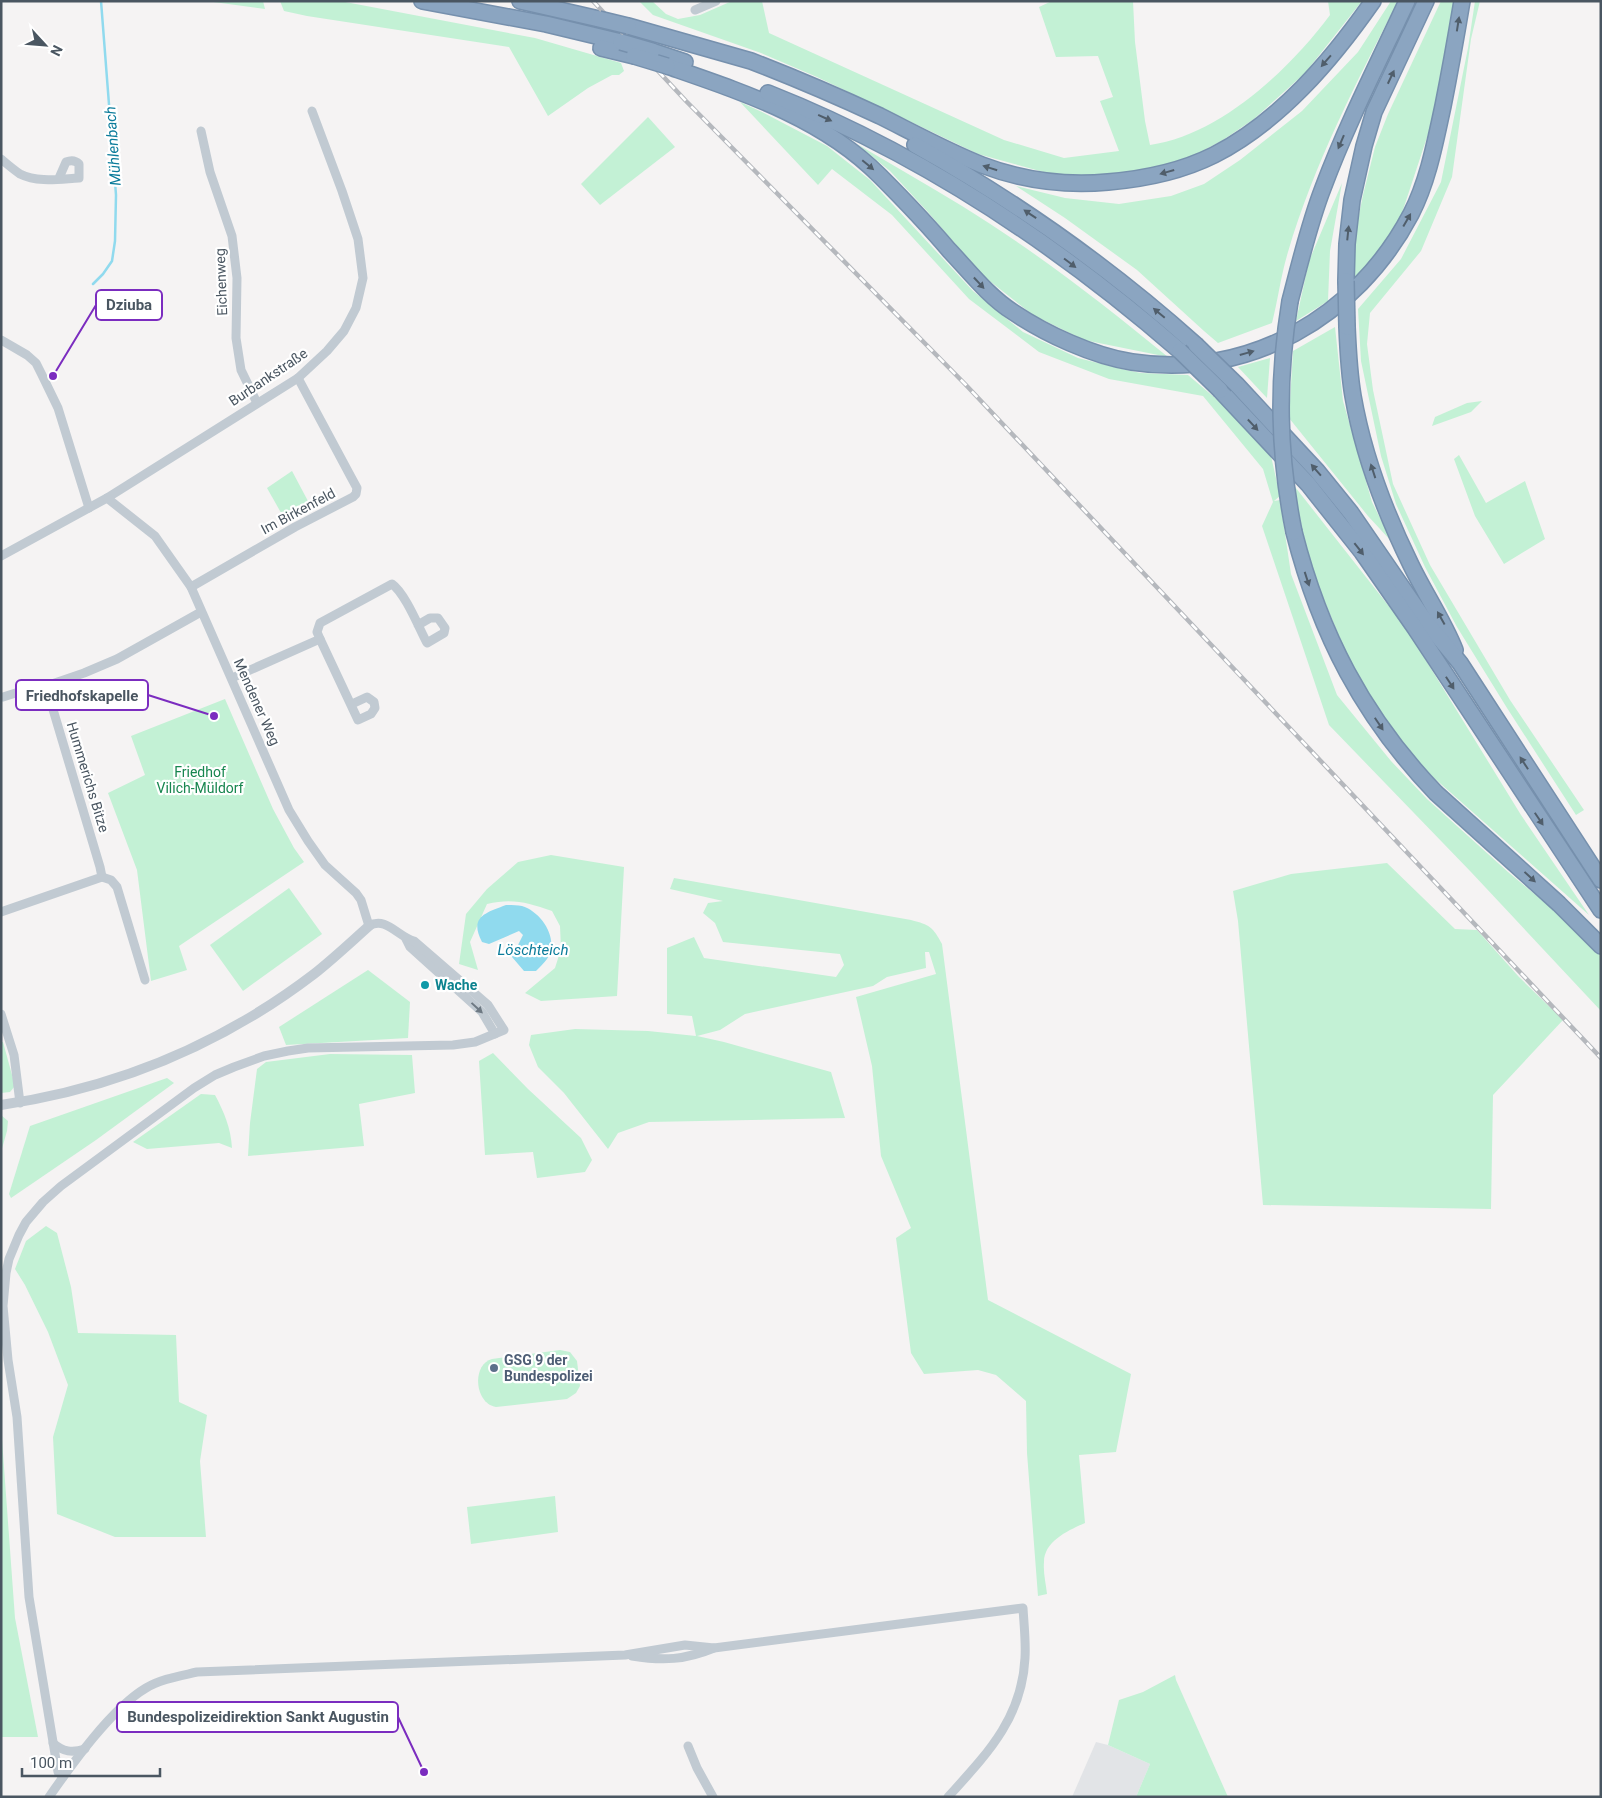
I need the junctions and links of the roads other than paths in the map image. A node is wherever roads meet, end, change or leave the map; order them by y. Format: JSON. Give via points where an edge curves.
{"nodes":[{"id":1,"x":422,"y":1,"type":"edge"},
{"id":2,"x":520,"y":1,"type":"edge"},
{"id":3,"x":716,"y":1,"type":"edge"},
{"id":4,"x":1373,"y":1,"type":"edge"},
{"id":5,"x":1408,"y":1,"type":"edge"},
{"id":6,"x":1426,"y":1,"type":"edge"},
{"id":7,"x":1462,"y":1,"type":"edge"},
{"id":8,"x":695,"y":10,"type":"dead end"},
{"id":9,"x":484,"y":12,"type":"junction"},
{"id":10,"x":692,"y":45,"type":"junction"},
{"id":11,"x":670,"y":62,"type":"junction"},
{"id":12,"x":312,"y":111,"type":"dead end"},
{"id":13,"x":200,"y":131,"type":"dead end"},
{"id":14,"x":1,"y":159,"type":"edge"},
{"id":15,"x":59,"y":178,"type":"dead end"},
{"id":16,"x":1,"y":340,"type":"edge"},
{"id":17,"x":298,"y":378,"type":"junction"},
{"id":18,"x":257,"y":403,"type":"junction"},
{"id":19,"x":106,"y":498,"type":"junction"},
{"id":20,"x":89,"y":508,"type":"junction"},
{"id":21,"x":1,"y":556,"type":"edge"},
{"id":22,"x":191,"y":587,"type":"junction"},
{"id":23,"x":201,"y":612,"type":"junction"},
{"id":24,"x":418,"y":624,"type":"dead end"},
{"id":25,"x":320,"y":638,"type":"junction"},
{"id":26,"x":1460,"y":663,"type":"junction"},
{"id":27,"x":232,"y":678,"type":"junction"},
{"id":28,"x":46,"y":686,"type":"junction"},
{"id":29,"x":3,"y":697,"type":"dead end"},
{"id":30,"x":352,"y":704,"type":"dead end"},
{"id":31,"x":102,"y":877,"type":"junction"},
{"id":32,"x":1601,"y":880,"type":"edge"},
{"id":33,"x":1601,"y":910,"type":"edge"},
{"id":34,"x":1,"y":912,"type":"edge"},
{"id":35,"x":369,"y":926,"type":"junction"},
{"id":36,"x":1601,"y":946,"type":"edge"},
{"id":37,"x":145,"y":980,"type":"dead end"},
{"id":38,"x":456,"y":983,"type":"junction"},
{"id":39,"x":1,"y":1014,"type":"edge"},
{"id":40,"x":495,"y":1034,"type":"junction"},
{"id":41,"x":20,"y":1103,"type":"junction"},
{"id":42,"x":1,"y":1106,"type":"edge"},
{"id":43,"x":53,"y":1743,"type":"junction"},
{"id":44,"x":688,"y":1746,"type":"dead end"},
{"id":45,"x":85,"y":1749,"type":"junction"},
{"id":46,"x":63,"y":1777,"type":"junction"},
{"id":47,"x":49,"y":1797,"type":"edge"},
{"id":48,"x":713,"y":1797,"type":"edge"},
{"id":49,"x":948,"y":1797,"type":"edge"}],
"edges":[{"from":1,"to":9,"type":"highway"},
{"from":2,"to":10,"type":"highway","bridge":true,"via":[[628,26]]},
{"from":3,"to":8,"type":"street"},
{"from":4,"to":10,"type":"highway","one_way":true,"via":[[1326,62],[1295,96],[1266,121],[1213,156],[1162,174],[1129,181],[1062,184],[984,166],[811,85],[751,61]]},
{"from":5,"to":36,"type":"highway","one_way":true,"bridge":true,"via":[[1340,144],[1311,224],[1290,301],[1283,357],[1280,431],[1294,532],[1316,605],[1336,651],[1387,736],[1436,793],[1560,904]]},
{"from":26,"to":6,"type":"highway","one_way":true,"bridge":true,"via":[[1446,628],[1411,566],[1382,497],[1353,397],[1347,327],[1347,244],[1352,200],[1364,146],[1374,112]]},
{"from":11,"to":7,"type":"highway","one_way":true,"via":[[688,73],[805,121],[849,149],[877,173],[982,286],[1009,310],[1040,329],[1082,348],[1130,362],[1180,366],[1208,364],[1269,347],[1302,331],[1332,310],[1369,274],[1393,243],[1411,213],[1435,144]]},
{"from":9,"to":11,"type":"highway","bridge":true,"via":[[545,33]]},
{"from":9,"to":11,"type":"highway","bridge":true,"via":[[621,42],[652,51]]},
{"from":26,"to":10,"type":"highway","one_way":true,"bridge":true,"via":[[1426,622],[1373,543],[1299,451],[1196,345],[1127,286],[1049,227],[966,173],[902,137],[835,104]]},
{"from":11,"to":33,"type":"highway","one_way":true,"bridge":true,"via":[[703,68],[770,94],[900,154],[1006,218],[1080,270],[1180,351],[1308,484],[1362,552]]},
{"from":12,"to":17,"type":"street","name":"Burbankstraße","via":[[358,239],[362,278],[356,308],[344,331],[327,352]]},
{"from":13,"to":18,"type":"street","name":"Eichenweg","via":[[232,236],[237,278],[236,338],[241,370]]},
{"from":14,"to":15,"type":"street","via":[[33,179]]},
{"from":16,"to":20,"type":"street","via":[[27,355],[39,369],[58,408]]},
{"from":17,"to":18,"type":"street","name":"Burbankstraße"},
{"from":17,"to":22,"type":"street","name":"Im Birkenfeld","via":[[357,488],[356,494]]},
{"from":18,"to":19,"type":"street","name":"Burbankstraße"},
{"from":19,"to":20,"type":"street","name":"Burbankstraße"},
{"from":19,"to":22,"type":"street","name":"Mendener Weg","via":[[155,536]]},
{"from":20,"to":21,"type":"street","name":"Burbankstraße"},
{"from":22,"to":23,"type":"street","name":"Mendener Weg"},
{"from":23,"to":27,"type":"street","name":"Mendener Weg"},
{"from":23,"to":28,"type":"street","via":[[117,659]]},
{"from":24,"to":25,"type":"street","via":[[398,588],[392,584],[320,622],[317,632]]},
{"from":25,"to":27,"type":"street"},
{"from":25,"to":30,"type":"street"},
{"from":32,"to":26,"type":"highway","one_way":true},
{"from":27,"to":35,"type":"street","name":"Mendener Weg","via":[[289,810],[325,865],[361,900]]},
{"from":28,"to":29,"type":"street"},
{"from":28,"to":31,"type":"street","name":"Hummerichs Bitze"},
{"from":31,"to":34,"type":"street"},
{"from":31,"to":37,"type":"street","via":[[111,880],[116,887]]},
{"from":35,"to":38,"type":"street","via":[[382,924],[414,941]]},
{"from":35,"to":41,"type":"street","via":[[300,984],[213,1038],[138,1072]]},
{"from":38,"to":40,"type":"street","one_way":true,"via":[[482,1012]]},
{"from":38,"to":40,"type":"street","via":[[488,1005],[504,1030]]},
{"from":39,"to":41,"type":"street","via":[[14,1056]]},
{"from":40,"to":43,"type":"street","via":[[475,1042],[453,1045],[308,1048],[274,1053],[234,1067],[194,1088],[61,1186],[26,1222],[9,1258],[3,1306],[19,1442],[31,1613]]},
{"from":41,"to":42,"type":"street"},
{"from":43,"to":45,"type":"street","via":[[65,1751]]},
{"from":43,"to":46,"type":"street","via":[[58,1772]]},
{"from":44,"to":48,"type":"street"},
{"from":45,"to":46,"type":"street"},
{"from":45,"to":49,"type":"street","via":[[120,1710],[146,1688],[197,1672],[625,1655],[685,1645],[714,1648],[1024,1608],[1026,1658],[1016,1704],[1000,1736]]},
{"from":46,"to":47,"type":"street"}]}
